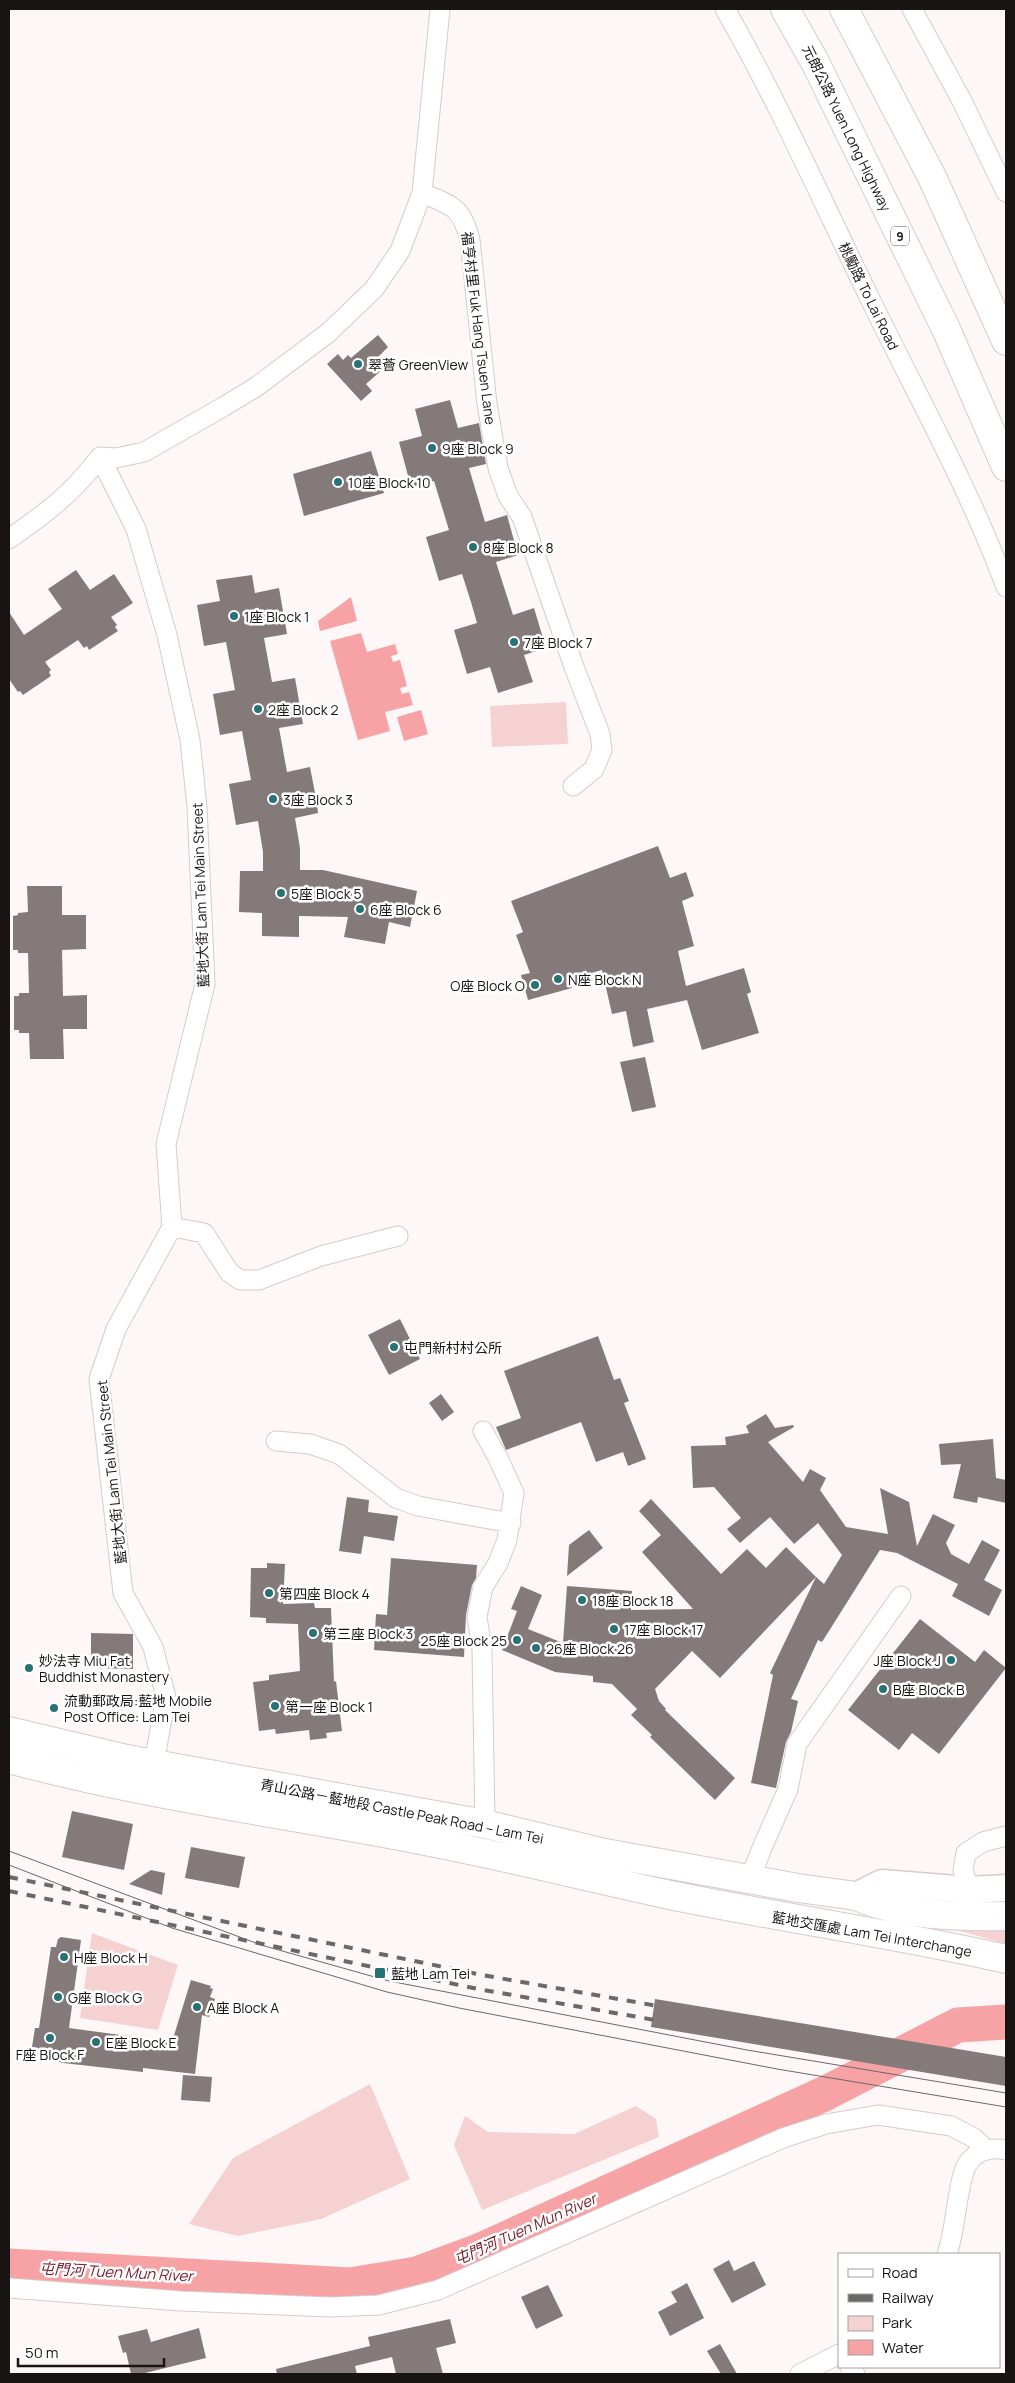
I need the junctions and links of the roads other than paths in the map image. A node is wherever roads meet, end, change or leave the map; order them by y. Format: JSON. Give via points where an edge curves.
{"nodes":[{"id":1,"x":440,"y":9,"type":"edge"},
{"id":2,"x":725,"y":9,"type":"edge"},
{"id":3,"x":785,"y":9,"type":"edge"},
{"id":4,"x":844,"y":9,"type":"edge"},
{"id":5,"x":912,"y":9,"type":"edge"},
{"id":6,"x":854,"y":20,"type":"edge"},
{"id":7,"x":1006,"y":192,"type":"edge"},
{"id":8,"x":422,"y":193,"type":"junction"},
{"id":9,"x":1006,"y":341,"type":"edge"},
{"id":10,"x":100,"y":458,"type":"junction"},
{"id":11,"x":1006,"y":467,"type":"edge"},
{"id":12,"x":9,"y":539,"type":"edge"},
{"id":13,"x":1006,"y":587,"type":"edge"},
{"id":14,"x":573,"y":786,"type":"dead end"},
{"id":15,"x":172,"y":1227,"type":"junction"},
{"id":16,"x":398,"y":1236,"type":"dead end"},
{"id":17,"x":483,"y":1431,"type":"dead end"},
{"id":18,"x":276,"y":1441,"type":"dead end"},
{"id":19,"x":511,"y":1523,"type":"junction"},
{"id":20,"x":901,"y":1596,"type":"dead end"},
{"id":21,"x":9,"y":1731,"type":"edge"},
{"id":22,"x":9,"y":1759,"type":"edge"},
{"id":23,"x":154,"y":1763,"type":"junction"},
{"id":24,"x":485,"y":1824,"type":"junction"},
{"id":25,"x":1006,"y":1836,"type":"edge"},
{"id":26,"x":750,"y":1879,"type":"junction"},
{"id":27,"x":1006,"y":1888,"type":"edge"},
{"id":28,"x":969,"y":1890,"type":"junction"},
{"id":29,"x":856,"y":1896,"type":"junction"},
{"id":30,"x":738,"y":1908,"type":"joint"},
{"id":31,"x":1006,"y":1916,"type":"edge"},
{"id":32,"x":1006,"y":1959,"type":"edge"},
{"id":33,"x":986,"y":2150,"type":"junction"},
{"id":34,"x":1006,"y":2150,"type":"edge"},
{"id":35,"x":947,"y":2253,"type":"edge"},
{"id":36,"x":9,"y":2288,"type":"edge"},
{"id":37,"x":838,"y":2355,"type":"edge"},
{"id":38,"x":800,"y":2374,"type":"edge"}],
"edges":[{"from":1,"to":8,"type":"street"},
{"from":2,"to":13,"type":"street","name":"桃勵路 To Lai Road","via":[[757,65],[984,529]]},
{"from":3,"to":11,"type":"main road","name":"元朗公路 Yuen Long Highway","number":"9","via":[[815,62],[946,329]]},
{"from":4,"to":6,"type":"main road"},
{"from":5,"to":7,"type":"street"},
{"from":6,"to":9,"type":"main road","via":[[932,177]]},
{"from":8,"to":10,"type":"street","via":[[400,251],[374,288],[328,334],[256,387],[161,444],[130,456]]},
{"from":8,"to":14,"type":"street","name":"福亨村里 Fuk Hang Tsuen Lane","via":[[451,205],[465,218],[487,404],[498,468],[508,496],[522,517],[600,734],[602,750],[594,769]]},
{"from":10,"to":12,"type":"street","via":[[58,504]]},
{"from":10,"to":15,"type":"street","name":"藍地大街 Lam Tei Main Street","via":[[136,529],[167,635],[190,740],[198,807],[205,984],[166,1144]]},
{"from":15,"to":16,"type":"street","via":[[204,1233],[228,1272],[240,1280],[259,1280],[322,1256]]},
{"from":15,"to":23,"type":"street","name":"藍地大街 Lam Tei Main Street","via":[[116,1329],[99,1379],[124,1593],[153,1648],[166,1697]]},
{"from":17,"to":19,"type":"street","via":[[514,1494]]},
{"from":18,"to":19,"type":"street","via":[[310,1444],[339,1454],[396,1498],[418,1506]]},
{"from":19,"to":24,"type":"street","via":[[498,1563],[483,1587],[477,1617],[482,1649]]},
{"from":20,"to":26,"type":"street","via":[[797,1744],[788,1789]]},
{"from":21,"to":23,"type":"main road","name":"青山公路－藍地段 Castle Peak Road – Lam Tei"},
{"from":22,"to":30,"type":"main road","name":"青山公路－藍地段 Castle Peak Road – Lam Tei","via":[[131,1787],[513,1859]]},
{"from":23,"to":24,"type":"main road","name":"青山公路－藍地段 Castle Peak Road – Lam Tei"},
{"from":24,"to":26,"type":"main road","name":"青山公路－藍地段 Castle Peak Road – Lam Tei","via":[[605,1853]]},
{"from":25,"to":28,"type":"street","via":[[983,1842],[966,1853],[963,1870]]},
{"from":26,"to":29,"type":"main road","name":"青山公路－藍地段 Castle Peak Road – Lam Tei"},
{"from":27,"to":28,"type":"main road"},
{"from":28,"to":29,"type":"main road","via":[[882,1883]]},
{"from":29,"to":31,"type":"main road","name":"青山公路－藍地段 Castle Peak Road – Lam Tei","via":[[916,1912]]},
{"from":30,"to":32,"type":"main road","name":"藍地交匯處 Lam Tei Interchange"},
{"from":33,"to":34,"type":"street"},
{"from":33,"to":35,"type":"street","via":[[968,2164]]},
{"from":33,"to":36,"type":"street","via":[[974,2138],[951,2126],[878,2115],[826,2124],[783,2138],[438,2290],[379,2305],[331,2307],[191,2301]]},
{"from":37,"to":38,"type":"street"}]}
